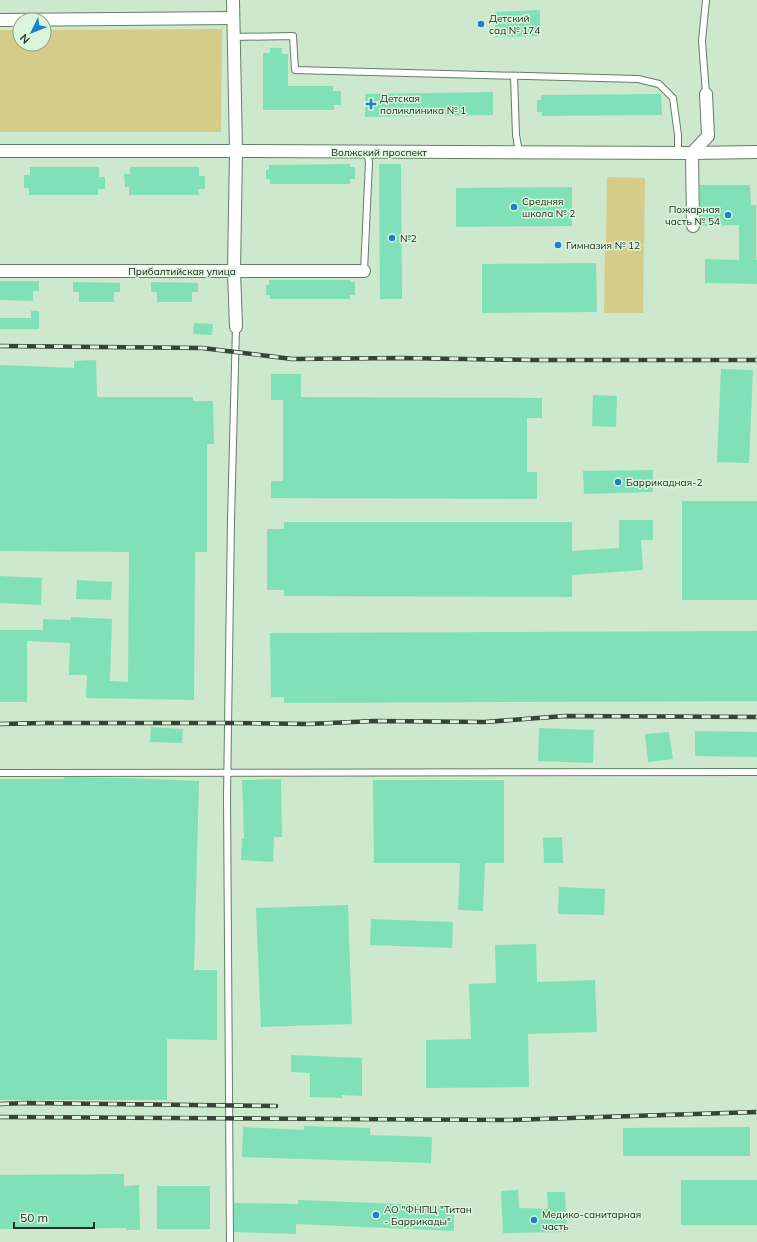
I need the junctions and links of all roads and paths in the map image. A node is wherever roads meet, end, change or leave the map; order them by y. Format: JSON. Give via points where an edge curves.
{"nodes":[{"id":1,"x":233,"y":0,"type":"edge"},
{"id":2,"x":706,"y":0,"type":"edge"},
{"id":3,"x":233,"y":18,"type":"junction"},
{"id":4,"x":0,"y":20,"type":"edge"},
{"id":5,"x":233,"y":37,"type":"junction"},
{"id":6,"x":514,"y":76,"type":"junction"},
{"id":7,"x":706,"y":94,"type":"joint"},
{"id":8,"x":0,"y":151,"type":"edge"},
{"id":9,"x":236,"y":151,"type":"junction"},
{"id":10,"x":367,"y":152,"type":"junction"},
{"id":11,"x":519,"y":152,"type":"junction"},
{"id":12,"x":757,"y":152,"type":"edge"},
{"id":13,"x":678,"y":153,"type":"junction"},
{"id":14,"x":692,"y":153,"type":"junction"},
{"id":15,"x":693,"y":226,"type":"dead end"},
{"id":16,"x":0,"y":271,"type":"edge"},
{"id":17,"x":234,"y":271,"type":"junction"},
{"id":18,"x":364,"y":271,"type":"joint"},
{"id":19,"x":236,"y":326,"type":"joint"},
{"id":20,"x":228,"y":772,"type":"junction"},
{"id":21,"x":757,"y":772,"type":"edge"},
{"id":22,"x":0,"y":773,"type":"edge"},
{"id":23,"x":230,"y":1242,"type":"edge"}],
"edges":[{"from":1,"to":3,"type":"street"},
{"from":2,"to":7,"type":"lane","via":[[702,41]]},
{"from":3,"to":4,"type":"street"},
{"from":3,"to":5,"type":"street"},
{"from":5,"to":6,"type":"lane","via":[[293,36],[295,70]]},
{"from":5,"to":9,"type":"street"},
{"from":6,"to":11,"type":"lane"},
{"from":6,"to":13,"type":"lane","via":[[638,80],[659,84],[673,98]]},
{"from":7,"to":14,"type":"street","via":[[708,136]]},
{"from":8,"to":9,"type":"street","name":"Волжский проспект"},
{"from":9,"to":10,"type":"street","name":"Волжский проспект"},
{"from":9,"to":17,"type":"street"},
{"from":10,"to":11,"type":"street","name":"Волжский проспект"},
{"from":10,"to":18,"type":"lane","via":[[369,162]]},
{"from":11,"to":13,"type":"street","name":"Волжский проспект"},
{"from":12,"to":14,"type":"street","name":"Волжский проспект"},
{"from":13,"to":14,"type":"street","name":"Волжский проспект"},
{"from":14,"to":15,"type":"street"},
{"from":16,"to":17,"type":"street","name":"Прибалтийская улица"},
{"from":17,"to":18,"type":"street","name":"Прибалтийская улица"},
{"from":17,"to":19,"type":"street"},
{"from":19,"to":20,"type":"lane"},
{"from":20,"to":21,"type":"lane"},
{"from":20,"to":22,"type":"lane"},
{"from":20,"to":23,"type":"lane"}]}
